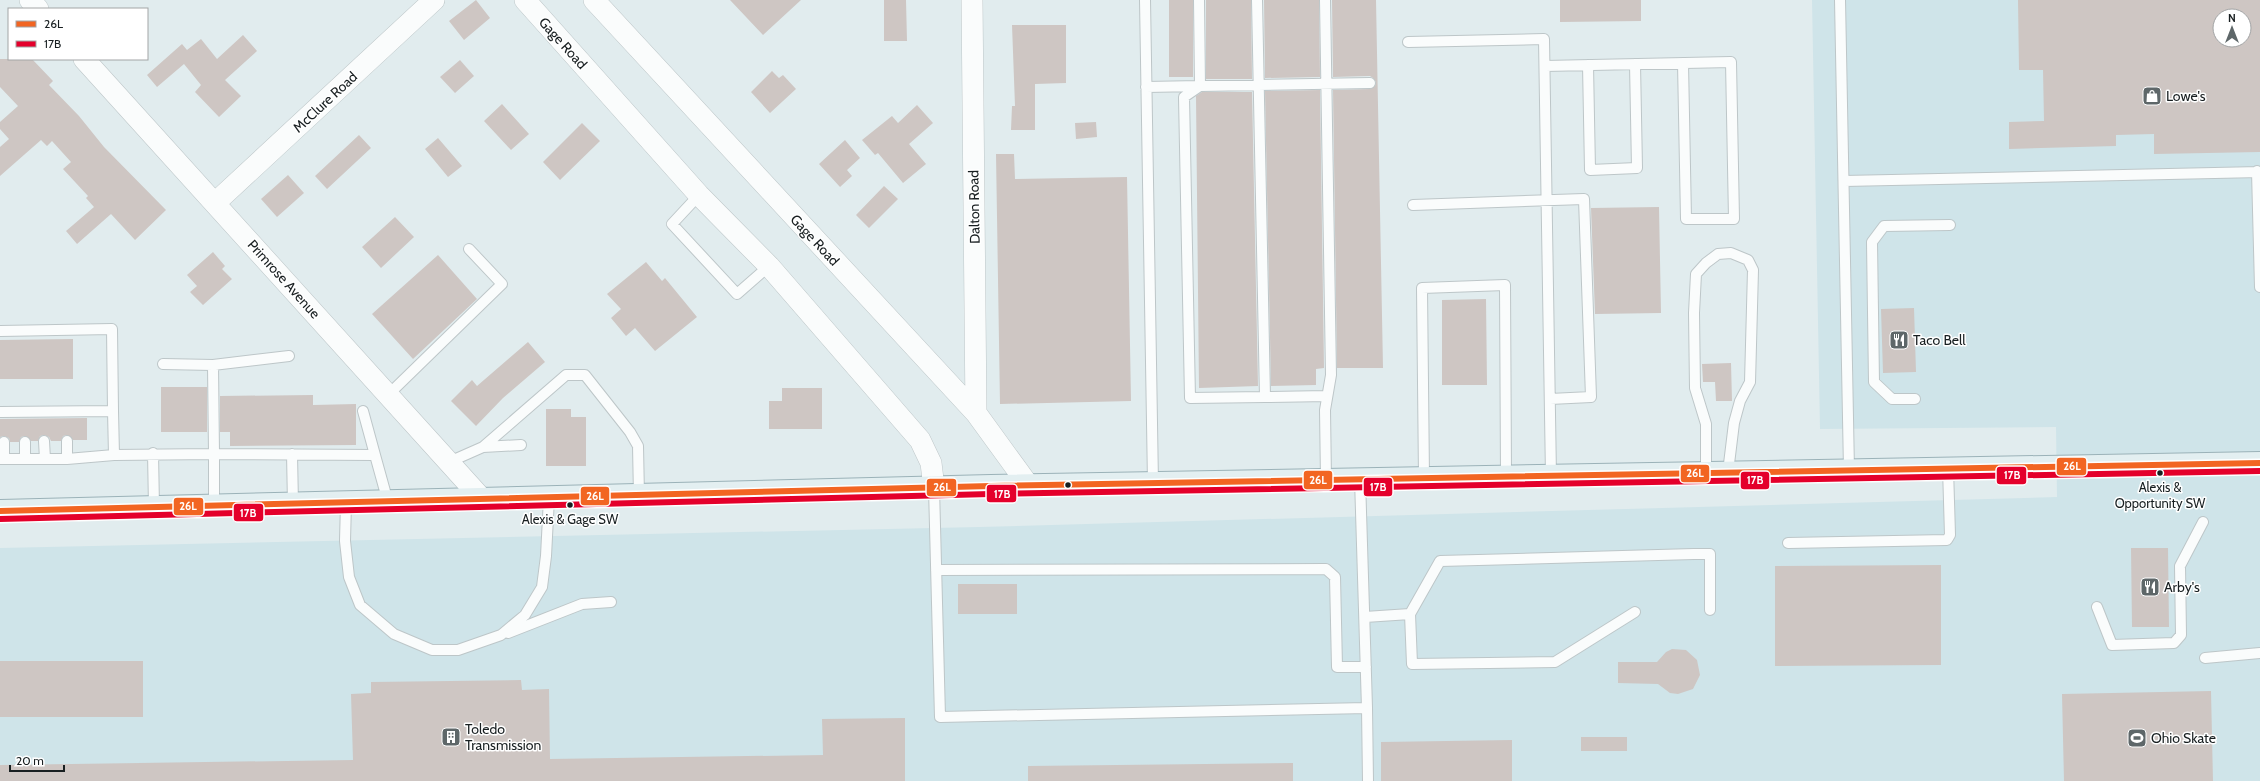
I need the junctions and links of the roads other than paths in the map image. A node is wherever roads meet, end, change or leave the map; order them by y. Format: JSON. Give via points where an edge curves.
{"nodes":[{"id":1,"x":30,"y":0,"type":"edge"},
{"id":2,"x":434,"y":0,"type":"edge"},
{"id":3,"x":525,"y":0,"type":"edge"},
{"id":4,"x":594,"y":0,"type":"edge"},
{"id":5,"x":972,"y":0,"type":"edge"},
{"id":6,"x":1146,"y":0,"type":"edge"},
{"id":7,"x":1199,"y":0,"type":"edge"},
{"id":8,"x":1257,"y":0,"type":"edge"},
{"id":9,"x":1325,"y":0,"type":"edge"},
{"id":10,"x":1840,"y":0,"type":"edge"},
{"id":11,"x":37,"y":8,"type":"edge"},
{"id":12,"x":1408,"y":42,"type":"dead end"},
{"id":13,"x":85,"y":60,"type":"edge"},
{"id":14,"x":1683,"y":63,"type":"junction"},
{"id":15,"x":1635,"y":64,"type":"junction"},
{"id":16,"x":1588,"y":65,"type":"junction"},
{"id":17,"x":1545,"y":66,"type":"junction"},
{"id":18,"x":1370,"y":83,"type":"dead end"},
{"id":19,"x":1326,"y":84,"type":"junction"},
{"id":20,"x":1258,"y":85,"type":"junction"},
{"id":21,"x":1200,"y":86,"type":"junction"},
{"id":22,"x":1146,"y":87,"type":"junction"},
{"id":23,"x":2259,"y":172,"type":"edge"},
{"id":24,"x":1844,"y":181,"type":"junction"},
{"id":25,"x":699,"y":195,"type":"junction"},
{"id":26,"x":1547,"y":200,"type":"junction"},
{"id":27,"x":216,"y":203,"type":"junction"},
{"id":28,"x":1413,"y":205,"type":"dead end"},
{"id":29,"x":1950,"y":225,"type":"dead end"},
{"id":30,"x":469,"y":249,"type":"dead end"},
{"id":31,"x":769,"y":266,"type":"junction"},
{"id":32,"x":2260,"y":287,"type":"edge"},
{"id":33,"x":0,"y":331,"type":"edge"},
{"id":34,"x":289,"y":356,"type":"dead end"},
{"id":35,"x":163,"y":364,"type":"dead end"},
{"id":36,"x":213,"y":365,"type":"junction"},
{"id":37,"x":388,"y":395,"type":"junction"},
{"id":38,"x":1327,"y":396,"type":"junction"},
{"id":39,"x":1265,"y":398,"type":"junction"},
{"id":40,"x":1550,"y":399,"type":"junction"},
{"id":41,"x":1915,"y":399,"type":"dead end"},
{"id":42,"x":113,"y":411,"type":"junction"},
{"id":43,"x":363,"y":411,"type":"dead end"},
{"id":44,"x":3,"y":414,"type":"edge"},
{"id":45,"x":976,"y":414,"type":"junction"},
{"id":46,"x":44,"y":441,"type":"dead end"},
{"id":47,"x":67,"y":441,"type":"dead end"},
{"id":48,"x":4,"y":442,"type":"dead end"},
{"id":49,"x":25,"y":442,"type":"dead end"},
{"id":50,"x":521,"y":445,"type":"dead end"},
{"id":51,"x":484,"y":447,"type":"junction"},
{"id":52,"x":153,"y":453,"type":"junction"},
{"id":53,"x":214,"y":454,"type":"junction"},
{"id":54,"x":292,"y":454,"type":"junction"},
{"id":55,"x":114,"y":455,"type":"junction"},
{"id":56,"x":375,"y":455,"type":"junction"},
{"id":57,"x":2,"y":459,"type":"edge"},
{"id":58,"x":25,"y":459,"type":"junction"},
{"id":59,"x":45,"y":459,"type":"junction"},
{"id":60,"x":67,"y":459,"type":"junction"},
{"id":61,"x":449,"y":462,"type":"junction"},
{"id":62,"x":2260,"y":463,"type":"edge"},
{"id":63,"x":1948,"y":468,"type":"junction"},
{"id":64,"x":1849,"y":470,"type":"junction"},
{"id":65,"x":1728,"y":472,"type":"junction"},
{"id":66,"x":1706,"y":473,"type":"junction"},
{"id":67,"x":1506,"y":476,"type":"junction"},
{"id":68,"x":1551,"y":476,"type":"junction"},
{"id":69,"x":1424,"y":478,"type":"junction"},
{"id":70,"x":1326,"y":480,"type":"junction"},
{"id":71,"x":1360,"y":480,"type":"junction"},
{"id":72,"x":1153,"y":483,"type":"junction"},
{"id":73,"x":1029,"y":486,"type":"junction"},
{"id":74,"x":934,"y":488,"type":"junction"},
{"id":75,"x":639,"y":496,"type":"junction"},
{"id":76,"x":548,"y":498,"type":"junction"},
{"id":77,"x":484,"y":500,"type":"junction"},
{"id":78,"x":388,"y":502,"type":"junction"},
{"id":79,"x":346,"y":503,"type":"junction"},
{"id":80,"x":293,"y":504,"type":"junction"},
{"id":81,"x":214,"y":506,"type":"junction"},
{"id":82,"x":154,"y":507,"type":"junction"},
{"id":83,"x":0,"y":511,"type":"edge"},
{"id":84,"x":2203,"y":522,"type":"dead end"},
{"id":85,"x":1788,"y":543,"type":"dead end"},
{"id":86,"x":936,"y":570,"type":"junction"},
{"id":87,"x":611,"y":602,"type":"dead end"},
{"id":88,"x":2097,"y":607,"type":"dead end"},
{"id":89,"x":1710,"y":610,"type":"dead end"},
{"id":90,"x":1635,"y":612,"type":"dead end"},
{"id":91,"x":1410,"y":614,"type":"junction"},
{"id":92,"x":1365,"y":617,"type":"junction"},
{"id":93,"x":501,"y":635,"type":"junction"},
{"id":94,"x":2260,"y":653,"type":"edge"},
{"id":95,"x":2205,"y":658,"type":"dead end"},
{"id":96,"x":1366,"y":667,"type":"junction"},
{"id":97,"x":1367,"y":708,"type":"junction"},
{"id":98,"x":1368,"y":781,"type":"edge"}],
"edges":[{"from":1,"to":11,"type":"street"},
{"from":2,"to":27,"type":"street","name":"McClure Road"},
{"from":3,"to":25,"type":"street","name":"Gage Road"},
{"from":4,"to":45,"type":"street","name":"Gage Road"},
{"from":5,"to":45,"type":"street","name":"Dalton Road"},
{"from":6,"to":22,"type":"lane"},
{"from":7,"to":21,"type":"lane"},
{"from":8,"to":20,"type":"lane"},
{"from":9,"to":19,"type":"lane"},
{"from":10,"to":24,"type":"lane"},
{"from":12,"to":17,"type":"lane","via":[[1544,39]]},
{"from":13,"to":27,"type":"street","name":"Primrose Avenue"},
{"from":14,"to":14,"type":"lane","via":[[1732,62],[1734,219],[1686,219]]},
{"from":14,"to":15,"type":"lane"},
{"from":15,"to":16,"type":"lane"},
{"from":15,"to":16,"type":"lane","via":[[1637,168],[1590,170]]},
{"from":16,"to":17,"type":"lane"},
{"from":17,"to":26,"type":"lane"},
{"from":18,"to":19,"type":"lane"},
{"from":19,"to":20,"type":"lane"},
{"from":19,"to":38,"type":"lane","via":[[1331,376]]},
{"from":20,"to":21,"type":"lane"},
{"from":20,"to":39,"type":"lane"},
{"from":21,"to":22,"type":"lane"},
{"from":21,"to":39,"type":"lane","via":[[1184,97],[1190,398]]},
{"from":22,"to":72,"type":"lane"},
{"from":23,"to":24,"type":"lane"},
{"from":23,"to":32,"type":"lane"},
{"from":24,"to":64,"type":"lane"},
{"from":25,"to":31,"type":"street","name":"Gage Road"},
{"from":25,"to":31,"type":"lane","via":[[672,224],[737,294]]},
{"from":26,"to":28,"type":"lane"},
{"from":26,"to":40,"type":"lane"},
{"from":26,"to":40,"type":"lane","via":[[1584,200],[1591,398]]},
{"from":27,"to":37,"type":"street","name":"Primrose Avenue"},
{"from":29,"to":41,"type":"lane","via":[[1884,226],[1872,242],[1874,382],[1892,399]]},
{"from":30,"to":37,"type":"lane","via":[[502,284]]},
{"from":31,"to":74,"type":"street","name":"Gage Road","via":[[920,440],[931,463]]},
{"from":33,"to":42,"type":"lane","via":[[112,329]]},
{"from":34,"to":36,"type":"lane"},
{"from":35,"to":36,"type":"lane"},
{"from":36,"to":53,"type":"lane"},
{"from":37,"to":61,"type":"street","name":"Primrose Avenue"},
{"from":38,"to":39,"type":"lane"},
{"from":38,"to":70,"type":"lane"},
{"from":40,"to":68,"type":"lane"},
{"from":42,"to":44,"type":"lane","via":[[66,415]]},
{"from":42,"to":55,"type":"lane"},
{"from":43,"to":56,"type":"lane"},
{"from":45,"to":73,"type":"street","name":"Gage Road"},
{"from":46,"to":59,"type":"lane"},
{"from":47,"to":60,"type":"lane"},
{"from":48,"to":57,"type":"lane"},
{"from":49,"to":58,"type":"lane"},
{"from":50,"to":51,"type":"lane"},
{"from":51,"to":61,"type":"lane"},
{"from":51,"to":75,"type":"lane","via":[[566,376],[585,375],[638,446]]},
{"from":52,"to":53,"type":"lane"},
{"from":52,"to":55,"type":"lane"},
{"from":52,"to":82,"type":"lane"},
{"from":53,"to":54,"type":"lane"},
{"from":53,"to":81,"type":"lane"},
{"from":54,"to":56,"type":"lane"},
{"from":54,"to":80,"type":"lane"},
{"from":55,"to":60,"type":"lane"},
{"from":56,"to":78,"type":"lane"},
{"from":57,"to":58,"type":"lane"},
{"from":58,"to":59,"type":"lane"},
{"from":59,"to":60,"type":"lane"},
{"from":61,"to":77,"type":"street","name":"Primrose Avenue"},
{"from":62,"to":63,"type":"main road"},
{"from":63,"to":64,"type":"main road"},
{"from":63,"to":85,"type":"lane","via":[[1950,535],[1947,540]]},
{"from":64,"to":65,"type":"main road"},
{"from":65,"to":66,"type":"main road"},
{"from":65,"to":66,"type":"lane","via":[[1734,423],[1740,401],[1750,382],[1753,270],[1748,260],[1731,253],[1718,254],[1696,274],[1695,388],[1706,424]]},
{"from":66,"to":68,"type":"main road"},
{"from":67,"to":68,"type":"main road"},
{"from":67,"to":69,"type":"main road"},
{"from":67,"to":69,"type":"lane","via":[[1505,285],[1422,288]]},
{"from":69,"to":71,"type":"main road"},
{"from":70,"to":71,"type":"main road"},
{"from":70,"to":72,"type":"main road"},
{"from":71,"to":92,"type":"lane"},
{"from":72,"to":73,"type":"main road"},
{"from":73,"to":74,"type":"main road"},
{"from":74,"to":75,"type":"main road"},
{"from":74,"to":86,"type":"lane"},
{"from":75,"to":76,"type":"main road"},
{"from":76,"to":77,"type":"main road"},
{"from":76,"to":93,"type":"lane","via":[[542,587],[525,615]]},
{"from":77,"to":78,"type":"main road"},
{"from":78,"to":79,"type":"main road"},
{"from":79,"to":80,"type":"main road"},
{"from":79,"to":93,"type":"lane","via":[[345,541],[349,576],[360,605],[394,634],[432,650],[458,650]]},
{"from":80,"to":81,"type":"main road"},
{"from":81,"to":82,"type":"main road"},
{"from":82,"to":83,"type":"main road"},
{"from":84,"to":88,"type":"lane","via":[[2180,566],[2181,635],[2174,643],[2112,645]]},
{"from":86,"to":96,"type":"lane","via":[[1326,569],[1335,577],[1337,667]]},
{"from":86,"to":97,"type":"lane","via":[[940,717]]},
{"from":87,"to":93,"type":"lane","via":[[582,604]]},
{"from":89,"to":91,"type":"lane","via":[[1710,554],[1694,554],[1440,561]]},
{"from":90,"to":91,"type":"lane","via":[[1555,662],[1540,663],[1412,664]]},
{"from":91,"to":92,"type":"lane"},
{"from":92,"to":96,"type":"lane"},
{"from":94,"to":95,"type":"lane"},
{"from":96,"to":97,"type":"lane"},
{"from":97,"to":98,"type":"lane"}]}
